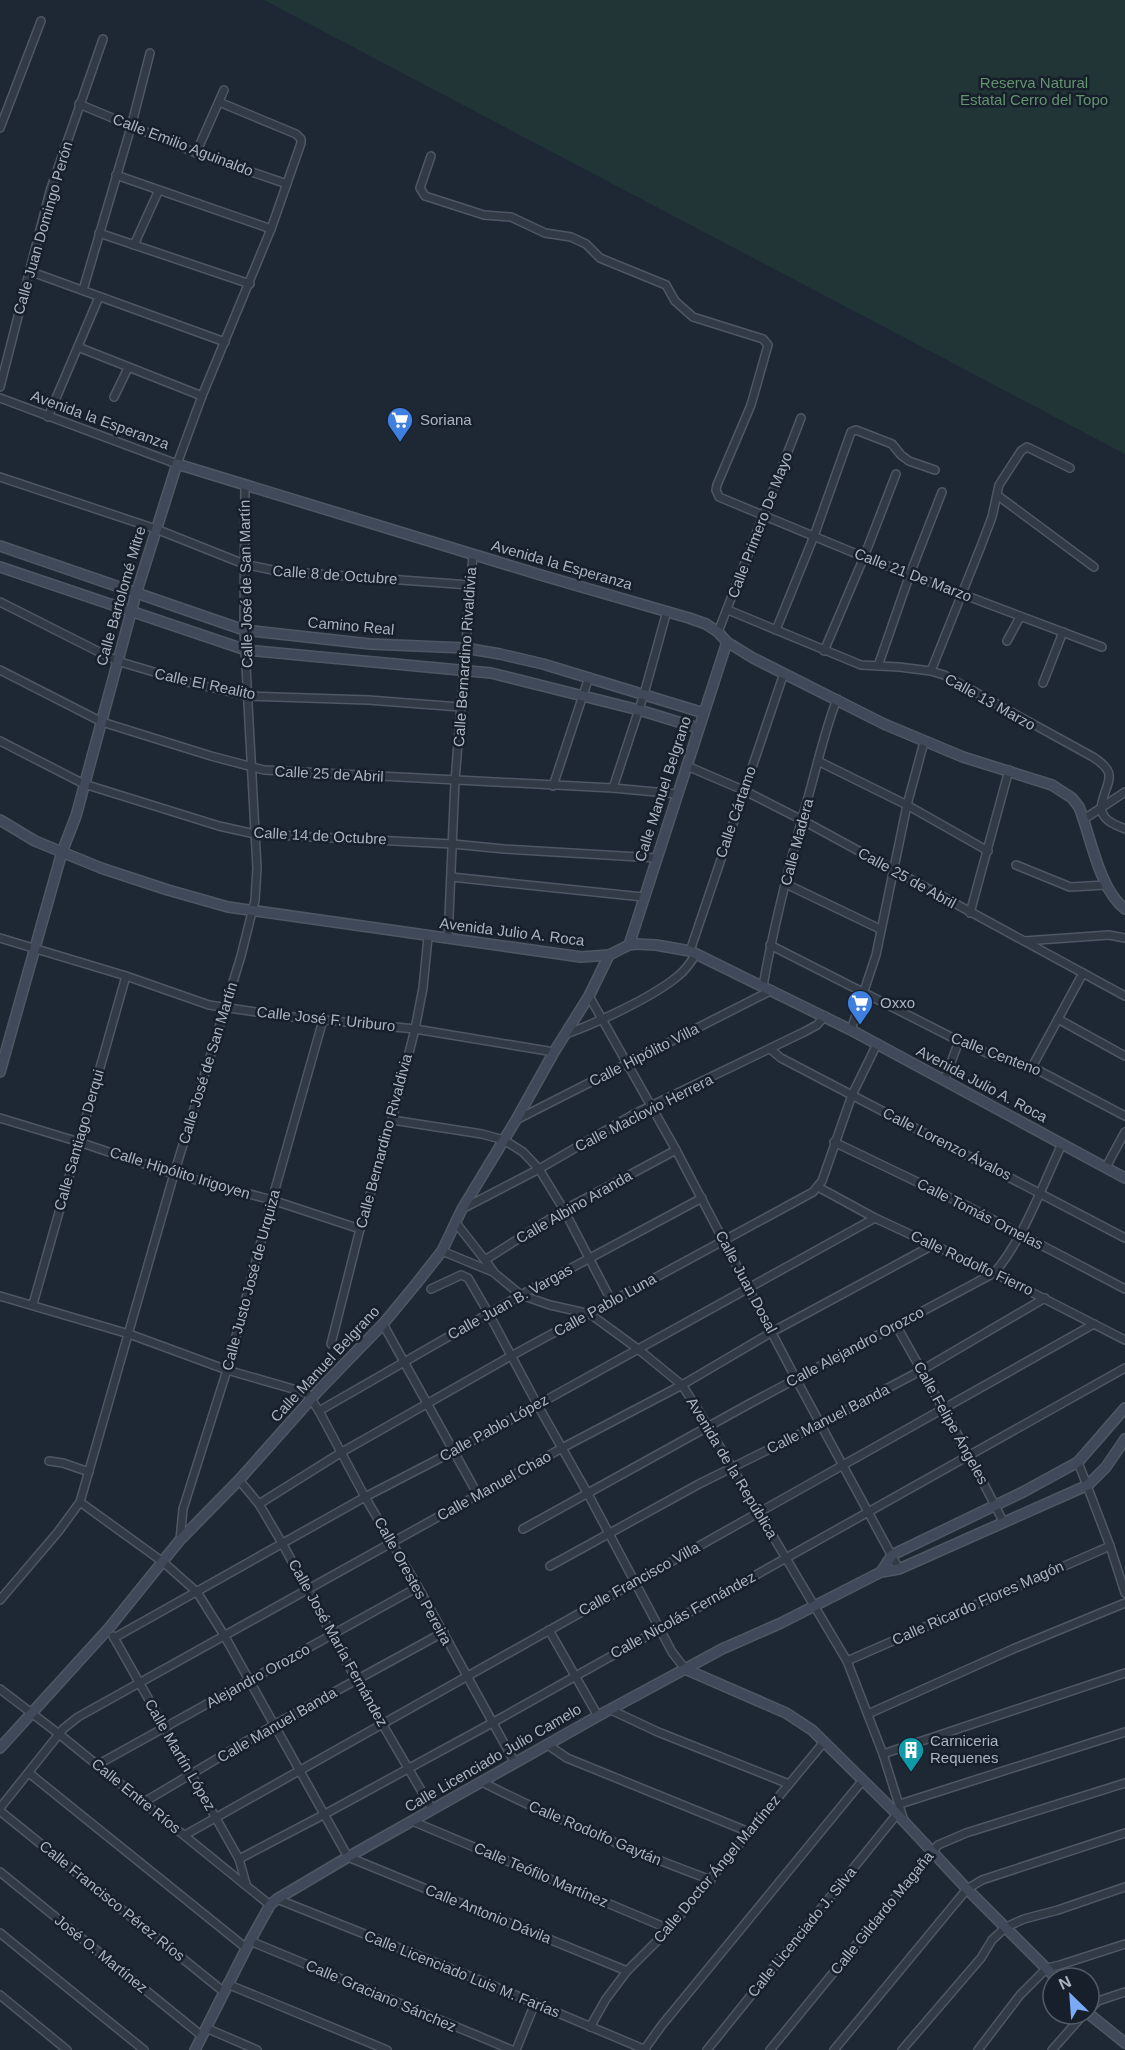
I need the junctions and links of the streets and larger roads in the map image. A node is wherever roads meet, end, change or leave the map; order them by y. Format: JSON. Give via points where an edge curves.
{"nodes":[{"id":1,"x":40,"y":21,"type":"dead end"},
{"id":2,"x":103,"y":39,"type":"dead end"},
{"id":3,"x":150,"y":52,"type":"dead end"},
{"id":4,"x":224,"y":90,"type":"dead end"},
{"id":5,"x":219,"y":102,"type":"junction"},
{"id":6,"x":79,"y":104,"type":"junction"},
{"id":7,"x":131,"y":127,"type":"junction"},
{"id":8,"x":0,"y":128,"type":"edge"},
{"id":9,"x":196,"y":153,"type":"junction"},
{"id":10,"x":431,"y":156,"type":"dead end"},
{"id":11,"x":116,"y":175,"type":"junction"},
{"id":12,"x":287,"y":184,"type":"junction"},
{"id":13,"x":159,"y":192,"type":"junction"},
{"id":14,"x":271,"y":229,"type":"junction"},
{"id":15,"x":99,"y":233,"type":"junction"},
{"id":16,"x":134,"y":245,"type":"junction"},
{"id":17,"x":29,"y":271,"type":"junction"},
{"id":18,"x":250,"y":284,"type":"junction"},
{"id":19,"x":83,"y":290,"type":"junction"},
{"id":20,"x":99,"y":297,"type":"junction"},
{"id":21,"x":225,"y":342,"type":"junction"},
{"id":22,"x":78,"y":347,"type":"junction"},
{"id":23,"x":128,"y":368,"type":"junction"},
{"id":24,"x":0,"y":387,"type":"edge"},
{"id":25,"x":202,"y":396,"type":"junction"},
{"id":26,"x":114,"y":397,"type":"dead end"},
{"id":27,"x":0,"y":398,"type":"edge"},
{"id":28,"x":48,"y":417,"type":"junction"},
{"id":29,"x":801,"y":418,"type":"dead end"},
{"id":30,"x":177,"y":464,"type":"junction"},
{"id":31,"x":1070,"y":468,"type":"dead end"},
{"id":32,"x":935,"y":470,"type":"dead end"},
{"id":33,"x":896,"y":474,"type":"dead end"},
{"id":34,"x":0,"y":477,"type":"edge"},
{"id":35,"x":245,"y":486,"type":"junction"},
{"id":36,"x":942,"y":492,"type":"dead end"},
{"id":37,"x":997,"y":495,"type":"junction"},
{"id":38,"x":763,"y":515,"type":"junction"},
{"id":39,"x":156,"y":529,"type":"junction"},
{"id":40,"x":814,"y":536,"type":"junction"},
{"id":41,"x":0,"y":546,"type":"edge"},
{"id":42,"x":473,"y":554,"type":"junction"},
{"id":43,"x":864,"y":557,"type":"junction"},
{"id":44,"x":244,"y":564,"type":"junction"},
{"id":45,"x":0,"y":567,"type":"edge"},
{"id":46,"x":1094,"y":567,"type":"dead end"},
{"id":47,"x":910,"y":574,"type":"junction"},
{"id":48,"x":470,"y":585,"type":"junction"},
{"id":49,"x":962,"y":593,"type":"junction"},
{"id":50,"x":136,"y":594,"type":"junction"},
{"id":51,"x":0,"y":602,"type":"edge"},
{"id":52,"x":131,"y":610,"type":"junction"},
{"id":53,"x":728,"y":610,"type":"junction"},
{"id":54,"x":667,"y":611,"type":"junction"},
{"id":55,"x":1020,"y":617,"type":"junction"},
{"id":56,"x":244,"y":630,"type":"junction"},
{"id":57,"x":776,"y":630,"type":"junction"},
{"id":58,"x":718,"y":632,"type":"junction"},
{"id":59,"x":1064,"y":632,"type":"junction"},
{"id":60,"x":1006,"y":641,"type":"dead end"},
{"id":61,"x":727,"y":642,"type":"junction"},
{"id":62,"x":1102,"y":647,"type":"dead end"},
{"id":63,"x":465,"y":648,"type":"junction"},
{"id":64,"x":246,"y":650,"type":"junction"},
{"id":65,"x":824,"y":651,"type":"junction"},
{"id":66,"x":117,"y":661,"type":"junction"},
{"id":67,"x":878,"y":666,"type":"junction"},
{"id":68,"x":463,"y":669,"type":"junction"},
{"id":69,"x":0,"y":670,"type":"edge"},
{"id":70,"x":931,"y":671,"type":"junction"},
{"id":71,"x":784,"y":673,"type":"junction"},
{"id":72,"x":589,"y":677,"type":"junction"},
{"id":73,"x":1042,"y":683,"type":"dead end"},
{"id":74,"x":583,"y":694,"type":"junction"},
{"id":75,"x":644,"y":694,"type":"junction"},
{"id":76,"x":248,"y":696,"type":"junction"},
{"id":77,"x":837,"y":699,"type":"junction"},
{"id":78,"x":460,"y":707,"type":"junction"},
{"id":79,"x":639,"y":710,"type":"junction"},
{"id":80,"x":704,"y":713,"type":"junction"},
{"id":81,"x":102,"y":722,"type":"junction"},
{"id":82,"x":698,"y":728,"type":"junction"},
{"id":83,"x":0,"y":741,"type":"edge"},
{"id":84,"x":924,"y":742,"type":"junction"},
{"id":85,"x":818,"y":761,"type":"junction"},
{"id":86,"x":687,"y":766,"type":"junction"},
{"id":87,"x":251,"y":767,"type":"junction"},
{"id":88,"x":1009,"y":770,"type":"junction"},
{"id":89,"x":455,"y":780,"type":"junction"},
{"id":90,"x":84,"y":784,"type":"junction"},
{"id":91,"x":553,"y":786,"type":"junction"},
{"id":92,"x":613,"y":788,"type":"junction"},
{"id":93,"x":743,"y":790,"type":"junction"},
{"id":94,"x":1125,"y":792,"type":"edge"},
{"id":95,"x":677,"y":794,"type":"junction"},
{"id":96,"x":907,"y":805,"type":"junction"},
{"id":97,"x":1101,"y":808,"type":"junction"},
{"id":98,"x":1084,"y":819,"type":"junction"},
{"id":99,"x":0,"y":820,"type":"edge"},
{"id":100,"x":802,"y":820,"type":"junction"},
{"id":101,"x":1125,"y":829,"type":"edge"},
{"id":102,"x":255,"y":834,"type":"junction"},
{"id":103,"x":453,"y":844,"type":"junction"},
{"id":104,"x":988,"y":851,"type":"junction"},
{"id":105,"x":62,"y":852,"type":"junction"},
{"id":106,"x":657,"y":858,"type":"junction"},
{"id":107,"x":1016,"y":865,"type":"dead end"},
{"id":108,"x":894,"y":872,"type":"junction"},
{"id":109,"x":451,"y":877,"type":"junction"},
{"id":110,"x":786,"y":884,"type":"junction"},
{"id":111,"x":1106,"y":885,"type":"junction"},
{"id":112,"x":643,"y":897,"type":"junction"},
{"id":113,"x":1125,"y":909,"type":"edge"},
{"id":114,"x":252,"y":911,"type":"junction"},
{"id":115,"x":970,"y":913,"type":"junction"},
{"id":116,"x":880,"y":929,"type":"junction"},
{"id":117,"x":428,"y":937,"type":"junction"},
{"id":118,"x":0,"y":938,"type":"edge"},
{"id":119,"x":1125,"y":938,"type":"edge"},
{"id":120,"x":448,"y":939,"type":"junction"},
{"id":121,"x":1024,"y":941,"type":"junction"},
{"id":122,"x":628,"y":945,"type":"junction"},
{"id":123,"x":770,"y":945,"type":"junction"},
{"id":124,"x":35,"y":948,"type":"junction"},
{"id":125,"x":693,"y":953,"type":"junction"},
{"id":126,"x":609,"y":955,"type":"junction"},
{"id":127,"x":1083,"y":973,"type":"junction"},
{"id":128,"x":126,"y":976,"type":"junction"},
{"id":129,"x":767,"y":988,"type":"junction"},
{"id":130,"x":864,"y":993,"type":"junction"},
{"id":131,"x":589,"y":996,"type":"junction"},
{"id":132,"x":1125,"y":996,"type":"edge"},
{"id":133,"x":225,"y":1008,"type":"junction"},
{"id":134,"x":825,"y":1016,"type":"junction"},
{"id":135,"x":1058,"y":1019,"type":"junction"},
{"id":136,"x":322,"y":1020,"type":"junction"},
{"id":137,"x":601,"y":1020,"type":"junction"},
{"id":138,"x":415,"y":1029,"type":"junction"},
{"id":139,"x":851,"y":1030,"type":"junction"},
{"id":140,"x":566,"y":1034,"type":"junction"},
{"id":141,"x":959,"y":1041,"type":"junction"},
{"id":142,"x":877,"y":1044,"type":"junction"},
{"id":143,"x":770,"y":1049,"type":"junction"},
{"id":144,"x":554,"y":1052,"type":"junction"},
{"id":145,"x":1125,"y":1056,"type":"edge"},
{"id":146,"x":626,"y":1064,"type":"junction"},
{"id":147,"x":1032,"y":1066,"type":"junction"},
{"id":148,"x":0,"y":1072,"type":"edge"},
{"id":149,"x":944,"y":1081,"type":"junction"},
{"id":150,"x":852,"y":1095,"type":"junction"},
{"id":151,"x":652,"y":1106,"type":"junction"},
{"id":152,"x":1125,"y":1116,"type":"edge"},
{"id":153,"x":0,"y":1118,"type":"edge"},
{"id":154,"x":392,"y":1120,"type":"junction"},
{"id":155,"x":516,"y":1120,"type":"junction"},
{"id":156,"x":1125,"y":1132,"type":"edge"},
{"id":157,"x":504,"y":1140,"type":"junction"},
{"id":158,"x":79,"y":1142,"type":"junction"},
{"id":159,"x":834,"y":1142,"type":"junction"},
{"id":160,"x":1062,"y":1144,"type":"junction"},
{"id":161,"x":676,"y":1150,"type":"junction"},
{"id":162,"x":1106,"y":1167,"type":"junction"},
{"id":163,"x":539,"y":1169,"type":"junction"},
{"id":164,"x":174,"y":1174,"type":"junction"},
{"id":165,"x":1125,"y":1178,"type":"edge"},
{"id":166,"x":818,"y":1187,"type":"junction"},
{"id":167,"x":1039,"y":1192,"type":"junction"},
{"id":168,"x":702,"y":1198,"type":"junction"},
{"id":169,"x":272,"y":1200,"type":"junction"},
{"id":170,"x":462,"y":1209,"type":"junction"},
{"id":171,"x":564,"y":1210,"type":"junction"},
{"id":172,"x":875,"y":1218,"type":"junction"},
{"id":173,"x":456,"y":1223,"type":"junction"},
{"id":174,"x":360,"y":1229,"type":"junction"},
{"id":175,"x":1019,"y":1235,"type":"junction"},
{"id":176,"x":1125,"y":1238,"type":"edge"},
{"id":177,"x":723,"y":1239,"type":"junction"},
{"id":178,"x":933,"y":1245,"type":"junction"},
{"id":179,"x":442,"y":1251,"type":"junction"},
{"id":180,"x":589,"y":1259,"type":"junction"},
{"id":181,"x":485,"y":1260,"type":"junction"},
{"id":182,"x":493,"y":1272,"type":"junction"},
{"id":183,"x":994,"y":1273,"type":"junction"},
{"id":184,"x":431,"y":1289,"type":"dead end"},
{"id":185,"x":749,"y":1289,"type":"junction"},
{"id":186,"x":1125,"y":1289,"type":"edge"},
{"id":187,"x":521,"y":1295,"type":"junction"},
{"id":188,"x":0,"y":1296,"type":"edge"},
{"id":189,"x":1045,"y":1298,"type":"junction"},
{"id":190,"x":612,"y":1302,"type":"junction"},
{"id":191,"x":33,"y":1304,"type":"junction"},
{"id":192,"x":489,"y":1314,"type":"junction"},
{"id":193,"x":590,"y":1314,"type":"junction"},
{"id":194,"x":383,"y":1324,"type":"junction"},
{"id":195,"x":1094,"y":1324,"type":"junction"},
{"id":196,"x":896,"y":1325,"type":"junction"},
{"id":197,"x":772,"y":1332,"type":"junction"},
{"id":198,"x":129,"y":1334,"type":"junction"},
{"id":199,"x":1125,"y":1340,"type":"edge"},
{"id":200,"x":331,"y":1344,"type":"dead end"},
{"id":201,"x":638,"y":1349,"type":"junction"},
{"id":202,"x":512,"y":1356,"type":"junction"},
{"id":203,"x":405,"y":1360,"type":"junction"},
{"id":204,"x":1125,"y":1368,"type":"edge"},
{"id":205,"x":227,"y":1370,"type":"junction"},
{"id":206,"x":922,"y":1370,"type":"junction"},
{"id":207,"x":796,"y":1379,"type":"junction"},
{"id":208,"x":682,"y":1385,"type":"junction"},
{"id":209,"x":311,"y":1398,"type":"junction"},
{"id":210,"x":428,"y":1403,"type":"junction"},
{"id":211,"x":537,"y":1404,"type":"junction"},
{"id":212,"x":1125,"y":1408,"type":"edge"},
{"id":213,"x":319,"y":1410,"type":"junction"},
{"id":214,"x":943,"y":1411,"type":"junction"},
{"id":215,"x":820,"y":1424,"type":"junction"},
{"id":216,"x":708,"y":1428,"type":"junction"},
{"id":217,"x":1125,"y":1439,"type":"edge"},
{"id":218,"x":562,"y":1448,"type":"junction"},
{"id":219,"x":454,"y":1451,"type":"junction"},
{"id":220,"x":342,"y":1452,"type":"junction"},
{"id":221,"x":969,"y":1455,"type":"junction"},
{"id":222,"x":49,"y":1461,"type":"dead end"},
{"id":223,"x":1078,"y":1462,"type":"junction"},
{"id":224,"x":843,"y":1464,"type":"junction"},
{"id":225,"x":732,"y":1468,"type":"junction"},
{"id":226,"x":89,"y":1472,"type":"junction"},
{"id":227,"x":239,"y":1480,"type":"junction"},
{"id":228,"x":1088,"y":1485,"type":"junction"},
{"id":229,"x":588,"y":1494,"type":"junction"},
{"id":230,"x":478,"y":1495,"type":"junction"},
{"id":231,"x":365,"y":1497,"type":"junction"},
{"id":232,"x":80,"y":1502,"type":"junction"},
{"id":233,"x":259,"y":1504,"type":"junction"},
{"id":234,"x":995,"y":1505,"type":"junction"},
{"id":235,"x":868,"y":1512,"type":"junction"},
{"id":236,"x":759,"y":1513,"type":"junction"},
{"id":237,"x":1004,"y":1522,"type":"junction"},
{"id":238,"x":523,"y":1529,"type":"dead end"},
{"id":239,"x":609,"y":1534,"type":"junction"},
{"id":240,"x":180,"y":1540,"type":"junction"},
{"id":241,"x":393,"y":1541,"type":"junction"},
{"id":242,"x":282,"y":1543,"type":"junction"},
{"id":243,"x":1110,"y":1546,"type":"junction"},
{"id":244,"x":892,"y":1555,"type":"junction"},
{"id":245,"x":786,"y":1558,"type":"junction"},
{"id":246,"x":163,"y":1562,"type":"junction"},
{"id":247,"x":1125,"y":1562,"type":"edge"},
{"id":248,"x":1117,"y":1563,"type":"junction"},
{"id":249,"x":550,"y":1566,"type":"dead end"},
{"id":250,"x":899,"y":1569,"type":"junction"},
{"id":251,"x":881,"y":1572,"type":"junction"},
{"id":252,"x":633,"y":1581,"type":"junction"},
{"id":253,"x":418,"y":1587,"type":"junction"},
{"id":254,"x":307,"y":1589,"type":"junction"},
{"id":255,"x":197,"y":1592,"type":"junction"},
{"id":256,"x":1125,"y":1593,"type":"edge"},
{"id":257,"x":0,"y":1600,"type":"edge"},
{"id":258,"x":1125,"y":1603,"type":"edge"},
{"id":259,"x":815,"y":1606,"type":"junction"},
{"id":260,"x":109,"y":1628,"type":"junction"},
{"id":261,"x":659,"y":1628,"type":"junction"},
{"id":262,"x":549,"y":1630,"type":"junction"},
{"id":263,"x":444,"y":1632,"type":"junction"},
{"id":264,"x":224,"y":1635,"type":"junction"},
{"id":265,"x":333,"y":1635,"type":"junction"},
{"id":266,"x":114,"y":1638,"type":"junction"},
{"id":267,"x":847,"y":1661,"type":"junction"},
{"id":268,"x":685,"y":1669,"type":"junction"},
{"id":269,"x":1125,"y":1673,"type":"edge"},
{"id":270,"x":575,"y":1675,"type":"junction"},
{"id":271,"x":466,"y":1677,"type":"junction"},
{"id":272,"x":356,"y":1679,"type":"junction"},
{"id":273,"x":248,"y":1680,"type":"junction"},
{"id":274,"x":139,"y":1683,"type":"junction"},
{"id":275,"x":0,"y":1689,"type":"edge"},
{"id":276,"x":611,"y":1710,"type":"junction"},
{"id":277,"x":30,"y":1713,"type":"junction"},
{"id":278,"x":868,"y":1714,"type":"junction"},
{"id":279,"x":598,"y":1716,"type":"junction"},
{"id":280,"x":492,"y":1723,"type":"junction"},
{"id":281,"x":274,"y":1725,"type":"junction"},
{"id":282,"x":383,"y":1725,"type":"junction"},
{"id":283,"x":164,"y":1727,"type":"junction"},
{"id":284,"x":1125,"y":1732,"type":"edge"},
{"id":285,"x":59,"y":1734,"type":"junction"},
{"id":286,"x":824,"y":1742,"type":"junction"},
{"id":287,"x":548,"y":1745,"type":"junction"},
{"id":288,"x":0,"y":1748,"type":"edge"},
{"id":289,"x":883,"y":1754,"type":"junction"},
{"id":290,"x":515,"y":1763,"type":"junction"},
{"id":291,"x":97,"y":1765,"type":"junction"},
{"id":292,"x":408,"y":1768,"type":"junction"},
{"id":293,"x":300,"y":1769,"type":"junction"},
{"id":294,"x":29,"y":1773,"type":"junction"},
{"id":295,"x":190,"y":1774,"type":"junction"},
{"id":296,"x":863,"y":1780,"type":"junction"},
{"id":297,"x":482,"y":1782,"type":"junction"},
{"id":298,"x":1125,"y":1783,"type":"edge"},
{"id":299,"x":789,"y":1784,"type":"junction"},
{"id":300,"x":144,"y":1803,"type":"junction"},
{"id":301,"x":432,"y":1809,"type":"junction"},
{"id":302,"x":0,"y":1810,"type":"edge"},
{"id":303,"x":901,"y":1813,"type":"junction"},
{"id":304,"x":325,"y":1814,"type":"junction"},
{"id":305,"x":215,"y":1817,"type":"junction"},
{"id":306,"x":412,"y":1821,"type":"junction"},
{"id":307,"x":749,"y":1832,"type":"junction"},
{"id":308,"x":1125,"y":1833,"type":"edge"},
{"id":309,"x":185,"y":1835,"type":"junction"},
{"id":310,"x":931,"y":1852,"type":"junction"},
{"id":311,"x":348,"y":1857,"type":"junction"},
{"id":312,"x":239,"y":1859,"type":"junction"},
{"id":313,"x":0,"y":1872,"type":"edge"},
{"id":314,"x":711,"y":1880,"type":"junction"},
{"id":315,"x":246,"y":1884,"type":"junction"},
{"id":316,"x":1125,"y":1887,"type":"edge"},
{"id":317,"x":967,"y":1889,"type":"junction"},
{"id":318,"x":274,"y":1902,"type":"junction"},
{"id":319,"x":1006,"y":1927,"type":"junction"},
{"id":320,"x":669,"y":1929,"type":"junction"},
{"id":321,"x":0,"y":1933,"type":"edge"},
{"id":322,"x":1125,"y":1944,"type":"edge"},
{"id":323,"x":248,"y":1945,"type":"junction"},
{"id":324,"x":1045,"y":1966,"type":"edge"},
{"id":325,"x":1056,"y":1966,"type":"edge"},
{"id":326,"x":627,"y":1971,"type":"junction"},
{"id":327,"x":1041,"y":1974,"type":"edge"},
{"id":328,"x":225,"y":1988,"type":"junction"},
{"id":329,"x":1125,"y":1992,"type":"edge"},
{"id":330,"x":0,"y":1995,"type":"edge"},
{"id":331,"x":1101,"y":2000,"type":"edge"},
{"id":332,"x":535,"y":2003,"type":"junction"},
{"id":333,"x":1101,"y":2022,"type":"edge"},
{"id":334,"x":1073,"y":2026,"type":"edge"},
{"id":335,"x":590,"y":2027,"type":"junction"},
{"id":336,"x":204,"y":2032,"type":"junction"},
{"id":337,"x":1125,"y":2043,"type":"edge"},
{"id":338,"x":67,"y":2050,"type":"edge"},
{"id":339,"x":144,"y":2050,"type":"edge"},
{"id":340,"x":195,"y":2050,"type":"edge"},
{"id":341,"x":257,"y":2050,"type":"edge"},
{"id":342,"x":387,"y":2050,"type":"edge"},
{"id":343,"x":514,"y":2050,"type":"edge"},
{"id":344,"x":645,"y":2050,"type":"edge"},
{"id":345,"x":707,"y":2050,"type":"edge"},
{"id":346,"x":770,"y":2050,"type":"edge"},
{"id":347,"x":834,"y":2050,"type":"edge"},
{"id":348,"x":902,"y":2050,"type":"edge"},
{"id":349,"x":978,"y":2050,"type":"edge"},
{"id":350,"x":1052,"y":2050,"type":"edge"}],
"edges":[{"from":1,"to":8,"type":"street"},
{"from":2,"to":6,"type":"street","name":"Calle Juan Domingo Perón"},
{"from":3,"to":7,"type":"street"},
{"from":4,"to":5,"type":"street"},
{"from":5,"to":9,"type":"street"},
{"from":5,"to":12,"type":"street","name":"Calle Bartolomé Mitre","via":[[301,139]]},
{"from":6,"to":7,"type":"street","name":"Calle Emilio Aguinaldo"},
{"from":6,"to":17,"type":"street","name":"Calle Juan Domingo Perón"},
{"from":7,"to":9,"type":"street","name":"Calle Emilio Aguinaldo"},
{"from":7,"to":11,"type":"street"},
{"from":9,"to":12,"type":"street","name":"Calle Emilio Aguinaldo"},
{"from":10,"to":38,"type":"street","name":"Calle 21 De Marzo","via":[[420,188],[425,195],[484,215],[511,217],[545,233],[571,237],[586,244],[600,258],[666,285],[675,301],[693,317],[762,339],[768,345],[751,405],[716,490],[724,501]]},
{"from":11,"to":13,"type":"street"},
{"from":11,"to":15,"type":"street"},
{"from":12,"to":14,"type":"street","name":"Calle Bartolomé Mitre"},
{"from":13,"to":14,"type":"street"},
{"from":13,"to":16,"type":"street"},
{"from":14,"to":18,"type":"street","name":"Calle Bartolomé Mitre"},
{"from":15,"to":16,"type":"street"},
{"from":15,"to":19,"type":"street"},
{"from":16,"to":18,"type":"street"},
{"from":17,"to":19,"type":"street"},
{"from":17,"to":24,"type":"street","name":"Calle Juan Domingo Perón"},
{"from":18,"to":21,"type":"street","name":"Calle Bartolomé Mitre"},
{"from":19,"to":20,"type":"street"},
{"from":20,"to":21,"type":"street"},
{"from":20,"to":22,"type":"street"},
{"from":21,"to":25,"type":"street","name":"Calle Bartolomé Mitre"},
{"from":22,"to":23,"type":"street"},
{"from":22,"to":28,"type":"street"},
{"from":23,"to":25,"type":"street"},
{"from":23,"to":26,"type":"street"},
{"from":25,"to":30,"type":"street","name":"Calle Bartolomé Mitre"},
{"from":27,"to":28,"type":"street","name":"Avenida la Esperanza"},
{"from":28,"to":30,"type":"street","name":"Avenida la Esperanza"},
{"from":29,"to":38,"type":"street","name":"Calle Primero De Mayo"},
{"from":30,"to":35,"type":"street","name":"Avenida la Esperanza"},
{"from":30,"to":39,"type":"street","name":"Calle Bartolomé Mitre"},
{"from":31,"to":37,"type":"street","via":[[1027,447],[1008,470]]},
{"from":32,"to":40,"type":"street","via":[[909,461],[892,444],[854,430],[849,434]]},
{"from":33,"to":43,"type":"street"},
{"from":34,"to":39,"type":"street","name":"Calle 8 de Octubre"},
{"from":35,"to":42,"type":"street","name":"Avenida la Esperanza"},
{"from":35,"to":44,"type":"street","name":"Calle José de San Martín"},
{"from":36,"to":47,"type":"street"},
{"from":37,"to":46,"type":"street"},
{"from":37,"to":49,"type":"street"},
{"from":38,"to":40,"type":"street","name":"Calle 21 De Marzo"},
{"from":38,"to":53,"type":"street","name":"Calle Primero De Mayo"},
{"from":39,"to":44,"type":"street","name":"Calle 8 de Octubre"},
{"from":39,"to":50,"type":"street","name":"Calle Bartolomé Mitre"},
{"from":40,"to":43,"type":"street","name":"Calle 21 De Marzo"},
{"from":40,"to":57,"type":"street"},
{"from":41,"to":50,"type":"street","name":"Camino Real"},
{"from":42,"to":48,"type":"street","name":"Calle Bernardino Rivaldivia"},
{"from":42,"to":54,"type":"street","name":"Avenida la Esperanza"},
{"from":43,"to":47,"type":"street","name":"Calle 21 De Marzo"},
{"from":43,"to":65,"type":"street"},
{"from":44,"to":48,"type":"street","name":"Calle 8 de Octubre","via":[[277,571]]},
{"from":44,"to":56,"type":"street","name":"Calle José de San Martín"},
{"from":45,"to":52,"type":"street"},
{"from":47,"to":49,"type":"street","name":"Calle 21 De Marzo"},
{"from":47,"to":67,"type":"street"},
{"from":48,"to":63,"type":"street","name":"Calle Bernardino Rivaldivia"},
{"from":49,"to":55,"type":"street","name":"Calle 21 De Marzo"},
{"from":49,"to":70,"type":"street"},
{"from":50,"to":52,"type":"street","name":"Calle Bartolomé Mitre"},
{"from":50,"to":56,"type":"street","name":"Camino Real"},
{"from":51,"to":66,"type":"street","name":"Calle El Realito"},
{"from":52,"to":64,"type":"street"},
{"from":52,"to":66,"type":"street","name":"Calle Bartolomé Mitre"},
{"from":53,"to":57,"type":"street","name":"Calle 13 Marzo"},
{"from":53,"to":58,"type":"street","name":"Calle Primero De Mayo"},
{"from":54,"to":58,"type":"street","name":"Avenida la Esperanza"},
{"from":54,"to":75,"type":"street"},
{"from":55,"to":59,"type":"street","name":"Calle 21 De Marzo"},
{"from":55,"to":60,"type":"street"},
{"from":56,"to":63,"type":"street","name":"Camino Real","via":[[370,644]]},
{"from":56,"to":64,"type":"street","name":"Calle José de San Martín"},
{"from":57,"to":65,"type":"street","name":"Calle 13 Marzo"},
{"from":58,"to":61,"type":"street","name":"Avenida la Esperanza"},
{"from":59,"to":62,"type":"street","name":"Calle 21 De Marzo"},
{"from":59,"to":73,"type":"street"},
{"from":61,"to":71,"type":"street","name":"Avenida la Esperanza"},
{"from":61,"to":80,"type":"street","name":"Calle Manuel Belgrano"},
{"from":63,"to":68,"type":"street","name":"Calle Bernardino Rivaldivia"},
{"from":63,"to":72,"type":"street","name":"Camino Real"},
{"from":64,"to":68,"type":"street"},
{"from":64,"to":76,"type":"street","name":"Calle José de San Martín"},
{"from":65,"to":67,"type":"street","name":"Calle 13 Marzo","via":[[861,665]]},
{"from":66,"to":76,"type":"street","name":"Calle El Realito"},
{"from":66,"to":81,"type":"street","name":"Calle Bartolomé Mitre"},
{"from":67,"to":70,"type":"street","name":"Calle 13 Marzo"},
{"from":68,"to":74,"type":"street"},
{"from":68,"to":78,"type":"street","name":"Calle Bernardino Rivaldivia"},
{"from":69,"to":81,"type":"street","name":"Calle 25 de Abril"},
{"from":70,"to":97,"type":"street","name":"Calle 13 Marzo","via":[[1109,769]]},
{"from":71,"to":77,"type":"street","name":"Avenida la Esperanza"},
{"from":71,"to":93,"type":"street","name":"Calle Cártamo"},
{"from":72,"to":74,"type":"street"},
{"from":72,"to":75,"type":"street","name":"Camino Real"},
{"from":74,"to":79,"type":"street"},
{"from":74,"to":91,"type":"street"},
{"from":75,"to":79,"type":"street"},
{"from":75,"to":80,"type":"street","name":"Camino Real"},
{"from":76,"to":78,"type":"street","name":"Calle El Realito"},
{"from":76,"to":87,"type":"street","name":"Calle José de San Martín"},
{"from":77,"to":84,"type":"street","name":"Avenida la Esperanza"},
{"from":77,"to":85,"type":"street","name":"Calle Madera"},
{"from":78,"to":89,"type":"street","name":"Calle Bernardino Rivaldivia"},
{"from":79,"to":82,"type":"street"},
{"from":79,"to":92,"type":"street"},
{"from":80,"to":82,"type":"street","name":"Calle Manuel Belgrano"},
{"from":81,"to":87,"type":"street","name":"Calle 25 de Abril"},
{"from":81,"to":90,"type":"street","name":"Calle Bartolomé Mitre"},
{"from":82,"to":86,"type":"street","name":"Calle Manuel Belgrano"},
{"from":83,"to":90,"type":"street","name":"Calle 14 de Octubre"},
{"from":84,"to":88,"type":"street","name":"Avenida la Esperanza"},
{"from":84,"to":96,"type":"street"},
{"from":85,"to":96,"type":"street"},
{"from":85,"to":100,"type":"street","name":"Calle Madera"},
{"from":86,"to":93,"type":"street","name":"Calle 25 de Abril"},
{"from":86,"to":95,"type":"street","name":"Calle Manuel Belgrano"},
{"from":87,"to":89,"type":"street","name":"Calle 25 de Abril"},
{"from":87,"to":102,"type":"street","name":"Calle José de San Martín"},
{"from":88,"to":98,"type":"street","name":"Avenida la Esperanza","via":[[1063,791],[1079,807]]},
{"from":88,"to":104,"type":"street"},
{"from":89,"to":91,"type":"street","name":"Calle 25 de Abril"},
{"from":89,"to":103,"type":"street","name":"Calle Bernardino Rivaldivia"},
{"from":90,"to":102,"type":"street","name":"Calle 14 de Octubre"},
{"from":90,"to":105,"type":"street","name":"Calle Bartolomé Mitre"},
{"from":91,"to":92,"type":"street","name":"Calle 25 de Abril"},
{"from":92,"to":95,"type":"street","name":"Calle 25 de Abril"},
{"from":93,"to":100,"type":"street","name":"Calle 25 de Abril"},
{"from":93,"to":125,"type":"street","name":"Calle Cártamo"},
{"from":94,"to":97,"type":"street"},
{"from":95,"to":106,"type":"street","name":"Calle Manuel Belgrano"},
{"from":96,"to":104,"type":"street"},
{"from":96,"to":108,"type":"street"},
{"from":97,"to":98,"type":"street"},
{"from":97,"to":101,"type":"street","via":[[1103,816]]},
{"from":98,"to":111,"type":"street"},
{"from":99,"to":105,"type":"street","name":"Avenida Julio A. Roca"},
{"from":100,"to":108,"type":"street","name":"Calle 25 de Abril"},
{"from":100,"to":110,"type":"street","name":"Calle Madera"},
{"from":102,"to":103,"type":"street","name":"Calle 14 de Octubre"},
{"from":102,"to":114,"type":"street","name":"Calle José de San Martín","via":[[257,876]]},
{"from":103,"to":106,"type":"street","name":"Calle 14 de Octubre"},
{"from":103,"to":109,"type":"street","name":"Calle Bernardino Rivaldivia"},
{"from":104,"to":115,"type":"street"},
{"from":105,"to":114,"type":"street","name":"Avenida Julio A. Roca","via":[[168,891]]},
{"from":105,"to":124,"type":"street","name":"Calle Bartolomé Mitre"},
{"from":106,"to":112,"type":"street","name":"Calle Manuel Belgrano"},
{"from":107,"to":111,"type":"street","via":[[1070,887]]},
{"from":108,"to":115,"type":"street","name":"Calle 25 de Abril"},
{"from":108,"to":116,"type":"street"},
{"from":109,"to":112,"type":"street"},
{"from":109,"to":120,"type":"street","name":"Calle Bernardino Rivaldivia"},
{"from":110,"to":116,"type":"street"},
{"from":110,"to":123,"type":"street","name":"Calle Madera"},
{"from":111,"to":113,"type":"street"},
{"from":112,"to":122,"type":"street","name":"Calle Manuel Belgrano"},
{"from":114,"to":117,"type":"street","name":"Avenida Julio A. Roca"},
{"from":114,"to":133,"type":"street","name":"Calle José de San Martín"},
{"from":115,"to":121,"type":"street","name":"Calle 25 de Abril"},
{"from":116,"to":130,"type":"street"},
{"from":117,"to":120,"type":"street","name":"Avenida Julio A. Roca"},
{"from":117,"to":138,"type":"street","name":"Calle Bernardino Rivaldivia"},
{"from":118,"to":124,"type":"street","name":"Calle José F. Uriburo"},
{"from":119,"to":121,"type":"street","via":[[1109,935]]},
{"from":120,"to":126,"type":"street","name":"Avenida Julio A. Roca","via":[[581,957]]},
{"from":121,"to":127,"type":"street","name":"Calle 25 de Abril"},
{"from":122,"to":125,"type":"street","name":"Avenida Julio A. Roca","via":[[656,945]]},
{"from":122,"to":126,"type":"street","name":"Avenida Julio A. Roca"},
{"from":123,"to":129,"type":"street","name":"Calle Madera"},
{"from":123,"to":130,"type":"street","name":"Calle Centeno"},
{"from":124,"to":128,"type":"street","name":"Calle José F. Uriburo"},
{"from":124,"to":148,"type":"street","name":"Calle Bartolomé Mitre"},
{"from":125,"to":129,"type":"street","name":"Avenida Julio A. Roca"},
{"from":125,"to":137,"type":"street","via":[[685,970],[666,985]]},
{"from":126,"to":131,"type":"street","name":"Calle Manuel Belgrano"},
{"from":127,"to":132,"type":"street","name":"Calle 25 de Abril"},
{"from":127,"to":135,"type":"street"},
{"from":128,"to":133,"type":"street","name":"Calle José F. Uriburo","via":[[193,1001]]},
{"from":128,"to":158,"type":"street","name":"Calle Santiago Derqui"},
{"from":129,"to":134,"type":"street","name":"Avenida Julio A. Roca"},
{"from":129,"to":146,"type":"street","name":"Calle Hipólito Villa"},
{"from":130,"to":139,"type":"street"},
{"from":130,"to":141,"type":"street","name":"Calle Centeno"},
{"from":131,"to":137,"type":"street","name":"Calle Juan Dosal"},
{"from":131,"to":140,"type":"street","name":"Calle Manuel Belgrano"},
{"from":133,"to":136,"type":"street","name":"Calle José F. Uriburo"},
{"from":133,"to":164,"type":"street","name":"Calle José de San Martín"},
{"from":134,"to":139,"type":"street","name":"Avenida Julio A. Roca"},
{"from":134,"to":143,"type":"street","name":"Calle Maclovio Herrera","via":[[817,1025]]},
{"from":135,"to":145,"type":"street"},
{"from":135,"to":147,"type":"street"},
{"from":136,"to":138,"type":"street","name":"Calle José F. Uriburo"},
{"from":136,"to":169,"type":"street","name":"Calle Justo José de Urquiza"},
{"from":137,"to":140,"type":"street"},
{"from":137,"to":146,"type":"street","name":"Calle Juan Dosal"},
{"from":138,"to":144,"type":"street","name":"Calle José F. Uriburo"},
{"from":138,"to":154,"type":"street","name":"Calle Bernardino Rivaldivia"},
{"from":139,"to":142,"type":"street","name":"Avenida Julio A. Roca"},
{"from":140,"to":144,"type":"street","name":"Calle Manuel Belgrano"},
{"from":141,"to":147,"type":"street","name":"Calle Centeno"},
{"from":141,"to":149,"type":"street"},
{"from":142,"to":149,"type":"street","name":"Avenida Julio A. Roca"},
{"from":142,"to":150,"type":"street"},
{"from":143,"to":150,"type":"street","name":"Calle Lorenzo Ávalos"},
{"from":143,"to":151,"type":"street","name":"Calle Maclovio Herrera"},
{"from":144,"to":155,"type":"street","name":"Calle Manuel Belgrano"},
{"from":146,"to":151,"type":"street","name":"Calle Juan Dosal"},
{"from":146,"to":155,"type":"street","name":"Calle Hipólito Villa"},
{"from":147,"to":152,"type":"street","name":"Calle Centeno"},
{"from":149,"to":160,"type":"street","name":"Avenida Julio A. Roca"},
{"from":150,"to":159,"type":"street"},
{"from":150,"to":167,"type":"street","name":"Calle Lorenzo Ávalos"},
{"from":151,"to":161,"type":"street","name":"Calle Juan Dosal"},
{"from":151,"to":163,"type":"street","name":"Calle Maclovio Herrera"},
{"from":153,"to":158,"type":"street","name":"Calle Hipólito Irigoyen"},
{"from":154,"to":157,"type":"street"},
{"from":154,"to":174,"type":"street","name":"Calle Bernardino Rivaldivia"},
{"from":155,"to":157,"type":"street","name":"Calle Manuel Belgrano"},
{"from":156,"to":162,"type":"street"},
{"from":157,"to":163,"type":"street"},
{"from":157,"to":170,"type":"street","name":"Calle Manuel Belgrano"},
{"from":158,"to":164,"type":"street","name":"Calle Hipólito Irigoyen"},
{"from":158,"to":191,"type":"street","name":"Calle Santiago Derqui"},
{"from":159,"to":166,"type":"street"},
{"from":159,"to":175,"type":"street","name":"Calle Tomás Ornelas"},
{"from":160,"to":162,"type":"street","name":"Avenida Julio A. Roca"},
{"from":160,"to":167,"type":"street","name":"Calle Alejandro Orozco"},
{"from":161,"to":168,"type":"street","name":"Calle Juan Dosal"},
{"from":161,"to":171,"type":"street","name":"Calle Albino Aranda"},
{"from":162,"to":165,"type":"street","name":"Avenida Julio A. Roca"},
{"from":163,"to":170,"type":"street","name":"Calle Maclovio Herrera"},
{"from":163,"to":171,"type":"street"},
{"from":164,"to":169,"type":"street","name":"Calle Hipólito Irigoyen"},
{"from":164,"to":198,"type":"street","name":"Calle José de San Martín"},
{"from":166,"to":172,"type":"street","name":"Calle Rodolfo Fierro"},
{"from":166,"to":177,"type":"street","name":"Calle Pablo Luna"},
{"from":167,"to":175,"type":"street","name":"Calle Alejandro Orozco"},
{"from":167,"to":176,"type":"street","name":"Calle Lorenzo Ávalos"},
{"from":168,"to":177,"type":"street","name":"Calle Juan Dosal"},
{"from":168,"to":180,"type":"street","name":"Calle Juan B. Vargas"},
{"from":169,"to":174,"type":"street","name":"Calle Hipólito Irigoyen"},
{"from":169,"to":205,"type":"street","name":"Calle Justo José de Urquiza"},
{"from":170,"to":173,"type":"street","name":"Calle Manuel Belgrano"},
{"from":171,"to":180,"type":"street"},
{"from":171,"to":181,"type":"street","name":"Calle Albino Aranda"},
{"from":172,"to":178,"type":"street","name":"Calle Rodolfo Fierro"},
{"from":172,"to":185,"type":"street","name":"Calle Pablo López"},
{"from":173,"to":179,"type":"street","name":"Calle Manuel Belgrano"},
{"from":173,"to":181,"type":"street"},
{"from":174,"to":200,"type":"street","name":"Calle Bernardino Rivaldivia"},
{"from":175,"to":183,"type":"street","name":"Calle Alejandro Orozco"},
{"from":175,"to":186,"type":"street","name":"Calle Tomás Ornelas"},
{"from":177,"to":185,"type":"street","name":"Calle Juan Dosal"},
{"from":177,"to":190,"type":"street","name":"Calle Pablo Luna"},
{"from":178,"to":183,"type":"street","name":"Calle Rodolfo Fierro"},
{"from":178,"to":197,"type":"street","name":"Calle Manuel Chao"},
{"from":179,"to":182,"type":"street","name":"Avenida de la República"},
{"from":179,"to":194,"type":"street","name":"Calle Manuel Belgrano"},
{"from":180,"to":187,"type":"street","name":"Calle Juan B. Vargas"},
{"from":180,"to":190,"type":"street"},
{"from":181,"to":182,"type":"street"},
{"from":182,"to":187,"type":"street","name":"Avenida de la República"},
{"from":183,"to":189,"type":"street","name":"Calle Rodolfo Fierro"},
{"from":183,"to":196,"type":"street","name":"Calle Alejandro Orozco"},
{"from":184,"to":192,"type":"street","via":[[463,1275]]},
{"from":185,"to":197,"type":"street","name":"Calle Juan Dosal"},
{"from":185,"to":201,"type":"street","name":"Calle Pablo López"},
{"from":187,"to":192,"type":"street","name":"Calle Juan B. Vargas"},
{"from":187,"to":193,"type":"street","name":"Avenida de la República"},
{"from":188,"to":191,"type":"street"},
{"from":189,"to":195,"type":"street","name":"Calle Rodolfo Fierro"},
{"from":189,"to":206,"type":"street","name":"Calle Manuel Banda"},
{"from":190,"to":193,"type":"street","name":"Calle Pablo Luna"},
{"from":191,"to":198,"type":"street"},
{"from":192,"to":202,"type":"street"},
{"from":192,"to":203,"type":"street","name":"Calle Juan B. Vargas"},
{"from":193,"to":201,"type":"street","name":"Avenida de la República"},
{"from":193,"to":202,"type":"street","name":"Calle Pablo Luna"},
{"from":194,"to":203,"type":"street"},
{"from":194,"to":209,"type":"street","name":"Calle Manuel Belgrano"},
{"from":195,"to":199,"type":"street","name":"Calle Rodolfo Fierro"},
{"from":195,"to":214,"type":"street","name":"Calle Francisco Villa"},
{"from":196,"to":206,"type":"street","name":"Calle Felipe Ángeles"},
{"from":196,"to":207,"type":"street","name":"Calle Alejandro Orozco"},
{"from":197,"to":207,"type":"street","name":"Calle Juan Dosal"},
{"from":197,"to":208,"type":"street","name":"Calle Manuel Chao"},
{"from":198,"to":205,"type":"street"},
{"from":198,"to":226,"type":"street","name":"Calle José de San Martín"},
{"from":201,"to":208,"type":"street","name":"Avenida de la República"},
{"from":201,"to":211,"type":"street","name":"Calle Pablo López"},
{"from":202,"to":210,"type":"street","name":"Calle Pablo Luna"},
{"from":202,"to":211,"type":"street"},
{"from":203,"to":210,"type":"street"},
{"from":203,"to":213,"type":"street","name":"Calle Juan B. Vargas"},
{"from":204,"to":221,"type":"street","name":"Calle Nicolás Fernández"},
{"from":205,"to":209,"type":"street","via":[[302,1391]]},
{"from":205,"to":240,"type":"street","name":"Calle Justo José de Urquiza","via":[[183,1509]]},
{"from":206,"to":214,"type":"street","name":"Calle Felipe Ángeles"},
{"from":206,"to":215,"type":"street","name":"Calle Manuel Banda"},
{"from":207,"to":215,"type":"street","name":"Calle Juan Dosal"},
{"from":207,"to":216,"type":"street","name":"Calle Alejandro Orozco"},
{"from":208,"to":216,"type":"street","name":"Avenida de la República"},
{"from":208,"to":218,"type":"street","name":"Calle Manuel Chao"},
{"from":209,"to":213,"type":"street","name":"Calle Orestes Pereira"},
{"from":209,"to":227,"type":"street","name":"Calle Manuel Belgrano"},
{"from":210,"to":219,"type":"street"},
{"from":210,"to":220,"type":"street","name":"Calle Pablo Luna"},
{"from":211,"to":218,"type":"street"},
{"from":211,"to":219,"type":"street","name":"Calle Pablo López"},
{"from":212,"to":223,"type":"street"},
{"from":213,"to":220,"type":"street","name":"Calle Orestes Pereira"},
{"from":214,"to":221,"type":"street","name":"Calle Felipe Ángeles"},
{"from":214,"to":224,"type":"street","name":"Calle Francisco Villa"},
{"from":215,"to":224,"type":"street","name":"Calle Juan Dosal"},
{"from":215,"to":225,"type":"street","name":"Calle Manuel Banda"},
{"from":216,"to":225,"type":"street","name":"Avenida de la República"},
{"from":216,"to":229,"type":"street","name":"Calle Alejandro Orozco"},
{"from":217,"to":228,"type":"street"},
{"from":218,"to":229,"type":"street"},
{"from":218,"to":230,"type":"street","name":"Calle Manuel Chao"},
{"from":219,"to":230,"type":"street"},
{"from":219,"to":231,"type":"street","name":"Calle Pablo López"},
{"from":220,"to":231,"type":"street","name":"Calle Orestes Pereira"},
{"from":220,"to":233,"type":"street","name":"Calle Pablo Luna"},
{"from":221,"to":234,"type":"street","name":"Calle Felipe Ángeles"},
{"from":221,"to":235,"type":"street","name":"Calle Nicolás Fernández"},
{"from":222,"to":226,"type":"street"},
{"from":223,"to":228,"type":"street"},
{"from":223,"to":234,"type":"street"},
{"from":224,"to":235,"type":"street","name":"Calle Juan Dosal"},
{"from":224,"to":236,"type":"street","name":"Calle Francisco Villa"},
{"from":225,"to":236,"type":"street","name":"Avenida de la República"},
{"from":225,"to":239,"type":"street","name":"Calle Manuel Banda"},
{"from":226,"to":232,"type":"street","name":"Calle José de San Martín"},
{"from":227,"to":233,"type":"street","name":"Calle José María Fernández"},
{"from":227,"to":240,"type":"street","name":"Calle Manuel Belgrano"},
{"from":228,"to":237,"type":"street","name":"Calle Licenciado Julio Camelo"},
{"from":228,"to":243,"type":"street"},
{"from":229,"to":238,"type":"street"},
{"from":229,"to":239,"type":"street"},
{"from":230,"to":241,"type":"street","name":"Calle Manuel Chao"},
{"from":231,"to":241,"type":"street","name":"Calle Orestes Pereira"},
{"from":231,"to":242,"type":"street","name":"Calle Pablo López"},
{"from":232,"to":246,"type":"street"},
{"from":232,"to":257,"type":"street","name":"Calle José de San Martín"},
{"from":233,"to":242,"type":"street","name":"Calle José María Fernández"},
{"from":234,"to":237,"type":"street","name":"Calle Felipe Ángeles"},
{"from":234,"to":244,"type":"street"},
{"from":235,"to":244,"type":"street","name":"Calle Juan Dosal"},
{"from":235,"to":245,"type":"street","name":"Calle Nicolás Fernández"},
{"from":236,"to":245,"type":"street","name":"Avenida de la República"},
{"from":236,"to":252,"type":"street","name":"Calle Francisco Villa"},
{"from":237,"to":250,"type":"street","name":"Calle Licenciado Julio Camelo"},
{"from":239,"to":249,"type":"street","name":"Calle Manuel Banda"},
{"from":239,"to":252,"type":"street"},
{"from":240,"to":246,"type":"street","name":"Calle Manuel Belgrano"},
{"from":241,"to":253,"type":"street","name":"Calle Orestes Pereira"},
{"from":241,"to":254,"type":"street","name":"Calle Manuel Chao"},
{"from":242,"to":254,"type":"street","name":"Calle José María Fernández"},
{"from":242,"to":255,"type":"street","name":"Calle Pablo López"},
{"from":243,"to":248,"type":"street"},
{"from":243,"to":267,"type":"street","name":"Calle Ricardo Flores Magón"},
{"from":244,"to":250,"type":"street","name":"Calle Juan Dosal"},
{"from":244,"to":251,"type":"street","name":"Calle Licenciado Julio Camelo"},
{"from":245,"to":259,"type":"street","name":"Avenida de la República"},
{"from":245,"to":261,"type":"street","name":"Calle Nicolás Fernández"},
{"from":246,"to":255,"type":"street"},
{"from":246,"to":260,"type":"street","name":"Calle Manuel Belgrano"},
{"from":247,"to":248,"type":"street"},
{"from":248,"to":256,"type":"street"},
{"from":250,"to":251,"type":"street","name":"Calle Licenciado Julio Camelo"},
{"from":251,"to":259,"type":"street","name":"Calle Licenciado Julio Camelo"},
{"from":252,"to":261,"type":"street"},
{"from":252,"to":262,"type":"street","name":"Calle Francisco Villa"},
{"from":253,"to":263,"type":"street","name":"Calle Orestes Pereira"},
{"from":253,"to":265,"type":"street","name":"Alejandro Orozco"},
{"from":254,"to":264,"type":"street","name":"Calle Manuel Chao"},
{"from":254,"to":265,"type":"street","name":"Calle José María Fernández"},
{"from":255,"to":264,"type":"street"},
{"from":255,"to":266,"type":"street","name":"Calle Pablo López"},
{"from":258,"to":278,"type":"street"},
{"from":259,"to":267,"type":"street","name":"Avenida de la República"},
{"from":259,"to":268,"type":"street","name":"Calle Licenciado Julio Camelo"},
{"from":260,"to":266,"type":"street","name":"Calle Martín López"},
{"from":260,"to":277,"type":"street","name":"Calle Manuel Belgrano"},
{"from":261,"to":268,"type":"street"},
{"from":261,"to":270,"type":"street","name":"Calle Nicolás Fernández"},
{"from":262,"to":270,"type":"street"},
{"from":262,"to":271,"type":"street","name":"Calle Francisco Villa"},
{"from":263,"to":271,"type":"street","name":"Calle Orestes Pereira"},
{"from":263,"to":272,"type":"street","name":"Calle Manuel Banda"},
{"from":264,"to":273,"type":"street"},
{"from":264,"to":274,"type":"street","name":"Calle Manuel Chao"},
{"from":265,"to":272,"type":"street","name":"Calle José María Fernández"},
{"from":265,"to":273,"type":"street","name":"Alejandro Orozco"},
{"from":266,"to":274,"type":"street","name":"Calle Martín López"},
{"from":267,"to":278,"type":"street","name":"Avenida de la República"},
{"from":268,"to":276,"type":"street","name":"Calle Licenciado Julio Camelo"},
{"from":268,"to":286,"type":"street","via":[[786,1713]]},
{"from":269,"to":289,"type":"street"},
{"from":270,"to":279,"type":"street"},
{"from":270,"to":280,"type":"street","name":"Calle Nicolás Fernández"},
{"from":271,"to":280,"type":"street","name":"Calle Orestes Pereira"},
{"from":271,"to":282,"type":"street","name":"Calle Francisco Villa"},
{"from":272,"to":281,"type":"street","name":"Calle Manuel Banda"},
{"from":272,"to":282,"type":"street","name":"Calle José María Fernández"},
{"from":273,"to":281,"type":"street"},
{"from":273,"to":283,"type":"street","name":"Alejandro Orozco"},
{"from":274,"to":283,"type":"street","name":"Calle Martín López"},
{"from":274,"to":285,"type":"street","name":"Calle Manuel Chao","via":[[78,1718]]},
{"from":275,"to":277,"type":"street","name":"Calle Entre Ríos"},
{"from":276,"to":279,"type":"street","name":"Calle Licenciado Julio Camelo"},
{"from":276,"to":299,"type":"street"},
{"from":277,"to":285,"type":"street","name":"Calle Entre Ríos"},
{"from":277,"to":288,"type":"street","name":"Calle Manuel Belgrano"},
{"from":278,"to":289,"type":"street","name":"Avenida de la República"},
{"from":279,"to":287,"type":"street","name":"Calle Licenciado Julio Camelo"},
{"from":280,"to":290,"type":"street","name":"Calle Orestes Pereira"},
{"from":280,"to":292,"type":"street","name":"Calle Nicolás Fernández"},
{"from":281,"to":293,"type":"street"},
{"from":281,"to":295,"type":"street","name":"Calle Manuel Banda"},
{"from":282,"to":292,"type":"street","name":"Calle José María Fernández"},
{"from":282,"to":293,"type":"street","name":"Calle Francisco Villa"},
{"from":283,"to":291,"type":"street","name":"Alejandro Orozco"},
{"from":283,"to":295,"type":"street","name":"Calle Martín López"},
{"from":284,"to":303,"type":"street"},
{"from":285,"to":291,"type":"street","name":"Calle Entre Ríos"},
{"from":285,"to":294,"type":"street","name":"Calle Manuel Chao"},
{"from":286,"to":296,"type":"street"},
{"from":286,"to":299,"type":"street","name":"Calle Doctor Ángel Martínez"},
{"from":287,"to":290,"type":"street","name":"Calle Licenciado Julio Camelo"},
{"from":287,"to":307,"type":"street","via":[[567,1758]]},
{"from":289,"to":303,"type":"street","name":"Avenida de la República"},
{"from":290,"to":297,"type":"street","name":"Calle Licenciado Julio Camelo"},
{"from":291,"to":300,"type":"street","name":"Calle Entre Ríos"},
{"from":292,"to":301,"type":"street","name":"Calle José María Fernández"},
{"from":292,"to":304,"type":"street","name":"Calle Nicolás Fernández"},
{"from":293,"to":304,"type":"street"},
{"from":293,"to":305,"type":"street","name":"Calle Francisco Villa"},
{"from":294,"to":302,"type":"street","name":"Calle Manuel Chao"},
{"from":294,"to":323,"type":"street","name":"Calle Graciano Sánchez"},
{"from":295,"to":300,"type":"street","name":"Calle Manuel Banda"},
{"from":295,"to":305,"type":"street","name":"Calle Martín López"},
{"from":296,"to":303,"type":"street"},
{"from":296,"to":344,"type":"street"},
{"from":297,"to":301,"type":"street","name":"Calle Licenciado Julio Camelo"},
{"from":297,"to":314,"type":"street","name":"Calle Rodolfo Gaytán","via":[[608,1841]]},
{"from":298,"to":310,"type":"street","name":"Calle Gildardo Magaña","via":[[966,1833]]},
{"from":299,"to":307,"type":"street","name":"Calle Doctor Ángel Martínez"},
{"from":300,"to":309,"type":"street","name":"Calle Entre Ríos"},
{"from":301,"to":306,"type":"street","name":"Calle Licenciado Julio Camelo"},
{"from":302,"to":328,"type":"street","name":"Calle Francisco Pérez Ríos"},
{"from":303,"to":310,"type":"street"},
{"from":303,"to":345,"type":"street","name":"Calle Licenciado J. Silva"},
{"from":304,"to":311,"type":"street"},
{"from":304,"to":312,"type":"street","name":"Calle Nicolás Fernández"},
{"from":305,"to":309,"type":"street","name":"Calle Francisco Villa"},
{"from":305,"to":312,"type":"street","name":"Calle Martín López"},
{"from":306,"to":311,"type":"street","name":"Calle Licenciado Julio Camelo"},
{"from":306,"to":320,"type":"street","name":"Calle Teófilo Martínez"},
{"from":307,"to":314,"type":"street","name":"Calle Doctor Ángel Martínez"},
{"from":308,"to":317,"type":"street","via":[[1002,1872]]},
{"from":309,"to":315,"type":"street","name":"Calle Entre Ríos"},
{"from":310,"to":317,"type":"street"},
{"from":310,"to":346,"type":"street","name":"Calle Gildardo Magaña"},
{"from":311,"to":318,"type":"street","name":"Calle Licenciado Julio Camelo"},
{"from":311,"to":326,"type":"street","name":"Calle Antonio Dávila"},
{"from":312,"to":315,"type":"street","name":"Calle Martín López"},
{"from":313,"to":336,"type":"street","name":"José O. Martínez"},
{"from":314,"to":320,"type":"street","name":"Calle Doctor Ángel Martínez"},
{"from":315,"to":318,"type":"street","name":"Calle Entre Ríos"},
{"from":316,"to":319,"type":"street"},
{"from":317,"to":319,"type":"street"},
{"from":317,"to":347,"type":"street"},
{"from":318,"to":323,"type":"street"},
{"from":318,"to":332,"type":"street","name":"Calle Licenciado Luis M. Farías"},
{"from":319,"to":324,"type":"street"},
{"from":319,"to":348,"type":"street"},
{"from":320,"to":326,"type":"street","name":"Calle Doctor Ángel Martínez"},
{"from":321,"to":339,"type":"street"},
{"from":322,"to":325,"type":"street"},
{"from":323,"to":328,"type":"street"},
{"from":323,"to":343,"type":"street","name":"Calle Graciano Sánchez"},
{"from":326,"to":335,"type":"street","name":"Calle Doctor Ángel Martínez"},
{"from":327,"to":349,"type":"street"},
{"from":328,"to":336,"type":"street"},
{"from":328,"to":342,"type":"street","name":"Calle Francisco Pérez Ríos"},
{"from":329,"to":331,"type":"street"},
{"from":330,"to":338,"type":"street"},
{"from":332,"to":335,"type":"street","name":"Calle Licenciado Luis M. Farías"},
{"from":332,"to":343,"type":"street"},
{"from":333,"to":337,"type":"street"},
{"from":334,"to":350,"type":"street"},
{"from":335,"to":344,"type":"street","name":"Calle Licenciado Luis M. Farías"},
{"from":336,"to":340,"type":"street"},
{"from":336,"to":341,"type":"street","name":"José O. Martínez"}]}
